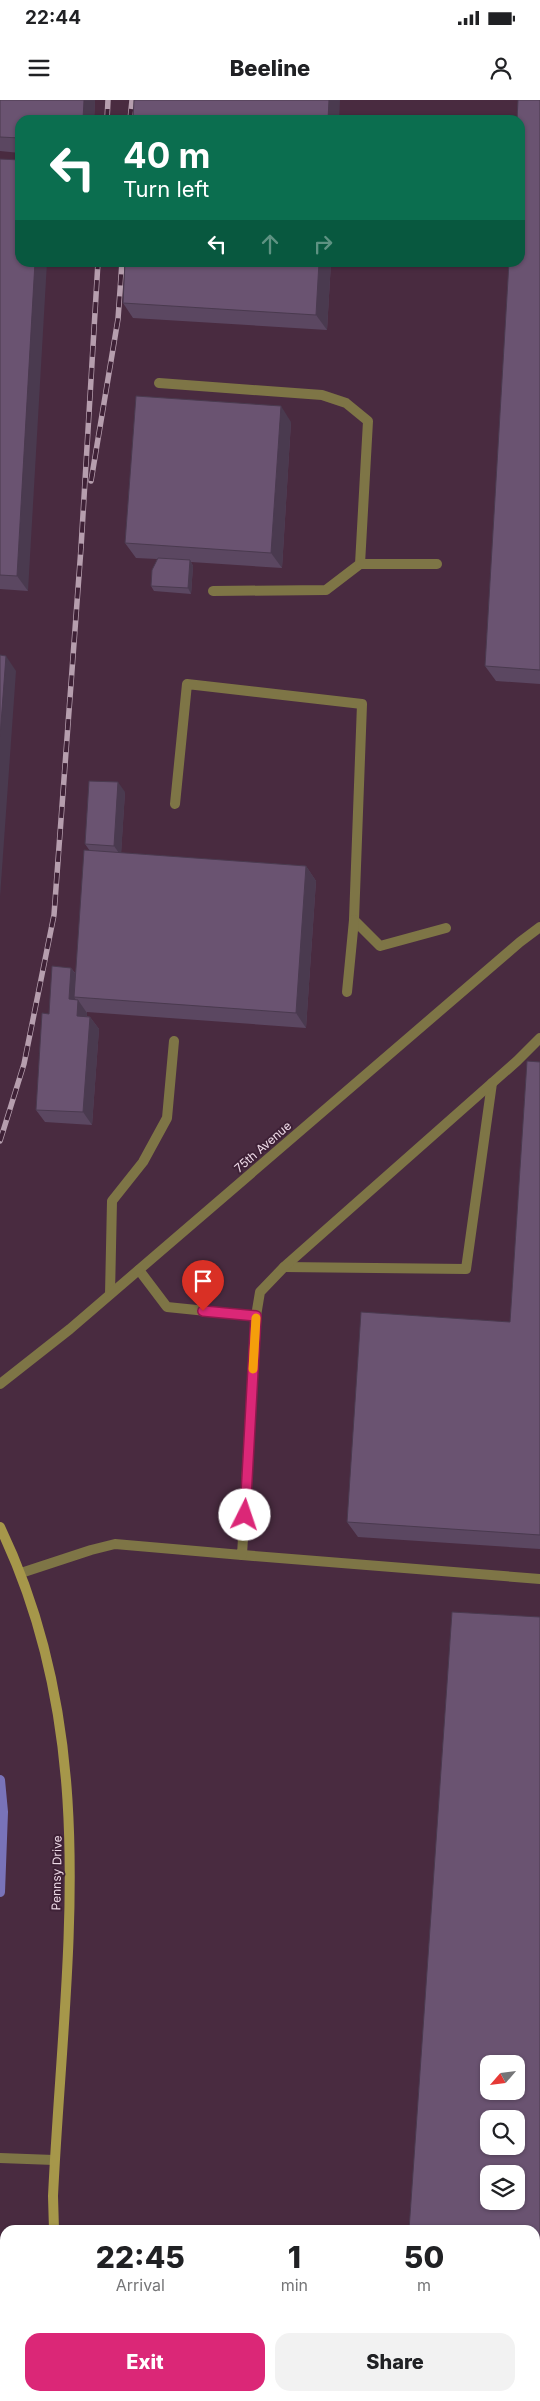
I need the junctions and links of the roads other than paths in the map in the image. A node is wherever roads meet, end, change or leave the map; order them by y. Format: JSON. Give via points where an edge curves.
{"nodes":[{"id":1,"x":159,"y":383,"type":"dead end"},
{"id":2,"x":360,"y":564,"type":"junction"},
{"id":3,"x":437,"y":564,"type":"dead end"},
{"id":4,"x":213,"y":592,"type":"dead end"},
{"id":5,"x":175,"y":804,"type":"dead end"},
{"id":6,"x":354,"y":920,"type":"junction"},
{"id":7,"x":540,"y":927,"type":"edge"},
{"id":8,"x":446,"y":928,"type":"dead end"},
{"id":9,"x":347,"y":992,"type":"dead end"},
{"id":10,"x":540,"y":1038,"type":"edge"},
{"id":11,"x":174,"y":1041,"type":"dead end"},
{"id":12,"x":492,"y":1083,"type":"junction"},
{"id":13,"x":284,"y":1267,"type":"junction"},
{"id":14,"x":139,"y":1270,"type":"junction"},
{"id":15,"x":110,"y":1294,"type":"junction"},
{"id":16,"x":256,"y":1316,"type":"junction"},
{"id":17,"x":0,"y":1384,"type":"edge"},
{"id":18,"x":0,"y":1527,"type":"edge"},
{"id":19,"x":242,"y":1554,"type":"junction"},
{"id":20,"x":21,"y":1573,"type":"junction"},
{"id":21,"x":540,"y":1579,"type":"edge"},
{"id":22,"x":3,"y":2158,"type":"edge"},
{"id":23,"x":54,"y":2160,"type":"junction"},
{"id":24,"x":54,"y":2225,"type":"edge"}],
"edges":[{"from":1,"to":2,"type":"street","via":[[322,395],[346,403],[368,421]]},
{"from":2,"to":3,"type":"street"},
{"from":2,"to":4,"type":"street","via":[[326,590]]},
{"from":5,"to":6,"type":"street","via":[[187,684],[362,704]]},
{"from":6,"to":8,"type":"street","via":[[380,946]]},
{"from":6,"to":9,"type":"street"},
{"from":7,"to":14,"type":"street","name":"75th Avenue"},
{"from":10,"to":12,"type":"street"},
{"from":11,"to":15,"type":"street","via":[[167,1118],[142,1162],[112,1202]]},
{"from":12,"to":13,"type":"street"},
{"from":12,"to":13,"type":"street","via":[[466,1269]]},
{"from":13,"to":16,"type":"street","via":[[260,1292]]},
{"from":14,"to":15,"type":"street","name":"75th Avenue"},
{"from":14,"to":16,"type":"street","via":[[167,1307]]},
{"from":15,"to":17,"type":"street","name":"75th Avenue"},
{"from":16,"to":19,"type":"street"},
{"from":18,"to":20,"type":"main road","name":"Pennsy Drive"},
{"from":19,"to":20,"type":"street","via":[[115,1544]]},
{"from":19,"to":21,"type":"street"},
{"from":20,"to":23,"type":"main road","name":"Pennsy Drive","via":[[53,1680],[68,1783],[70,1910]]},
{"from":22,"to":23,"type":"street"},
{"from":23,"to":24,"type":"main road","name":"Pennsy Drive"}]}
